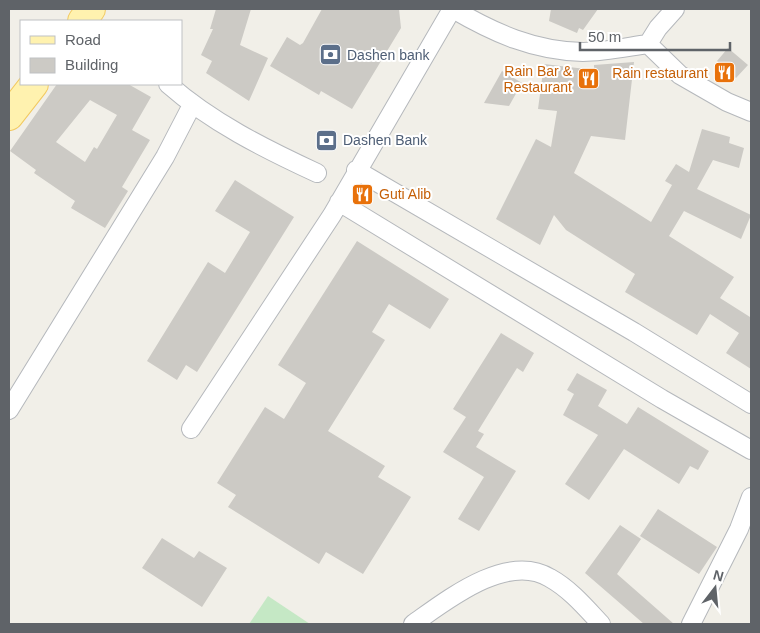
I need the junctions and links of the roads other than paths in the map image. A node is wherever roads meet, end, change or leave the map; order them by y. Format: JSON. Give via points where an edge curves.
{"nodes":[{"id":1,"x":452,"y":9,"type":"edge"},
{"id":2,"x":675,"y":9,"type":"edge"},
{"id":3,"x":648,"y":44,"type":"junction"},
{"id":4,"x":33,"y":85,"type":"edge"},
{"id":5,"x":169,"y":85,"type":"edge"},
{"id":6,"x":192,"y":105,"type":"junction"},
{"id":7,"x":751,"y":112,"type":"edge"},
{"id":8,"x":9,"y":116,"type":"edge"},
{"id":9,"x":356,"y":170,"type":"junction"},
{"id":10,"x":317,"y":173,"type":"dead end"},
{"id":11,"x":339,"y":202,"type":"junction"},
{"id":12,"x":751,"y":404,"type":"edge"},
{"id":13,"x":9,"y":410,"type":"edge"},
{"id":14,"x":191,"y":429,"type":"dead end"},
{"id":15,"x":751,"y":450,"type":"edge"},
{"id":16,"x":751,"y":497,"type":"edge"},
{"id":17,"x":413,"y":624,"type":"edge"},
{"id":18,"x":601,"y":624,"type":"edge"},
{"id":19,"x":691,"y":624,"type":"edge"}],
"edges":[{"from":1,"to":3,"type":"street","via":[[492,32],[538,46],[583,52]]},
{"from":1,"to":9,"type":"street"},
{"from":2,"to":3,"type":"street"},
{"from":3,"to":7,"type":"street","via":[[680,75]]},
{"from":4,"to":8,"type":"main road"},
{"from":5,"to":6,"type":"street"},
{"from":6,"to":10,"type":"street","via":[[278,155]]},
{"from":6,"to":13,"type":"street","via":[[164,157]]},
{"from":9,"to":11,"type":"street"},
{"from":9,"to":12,"type":"street"},
{"from":11,"to":14,"type":"street"},
{"from":11,"to":15,"type":"street","via":[[662,400]]},
{"from":16,"to":19,"type":"street","via":[[739,529]]},
{"from":17,"to":18,"type":"street","via":[[462,590],[506,572],[527,570],[550,578],[582,603]]}]}
